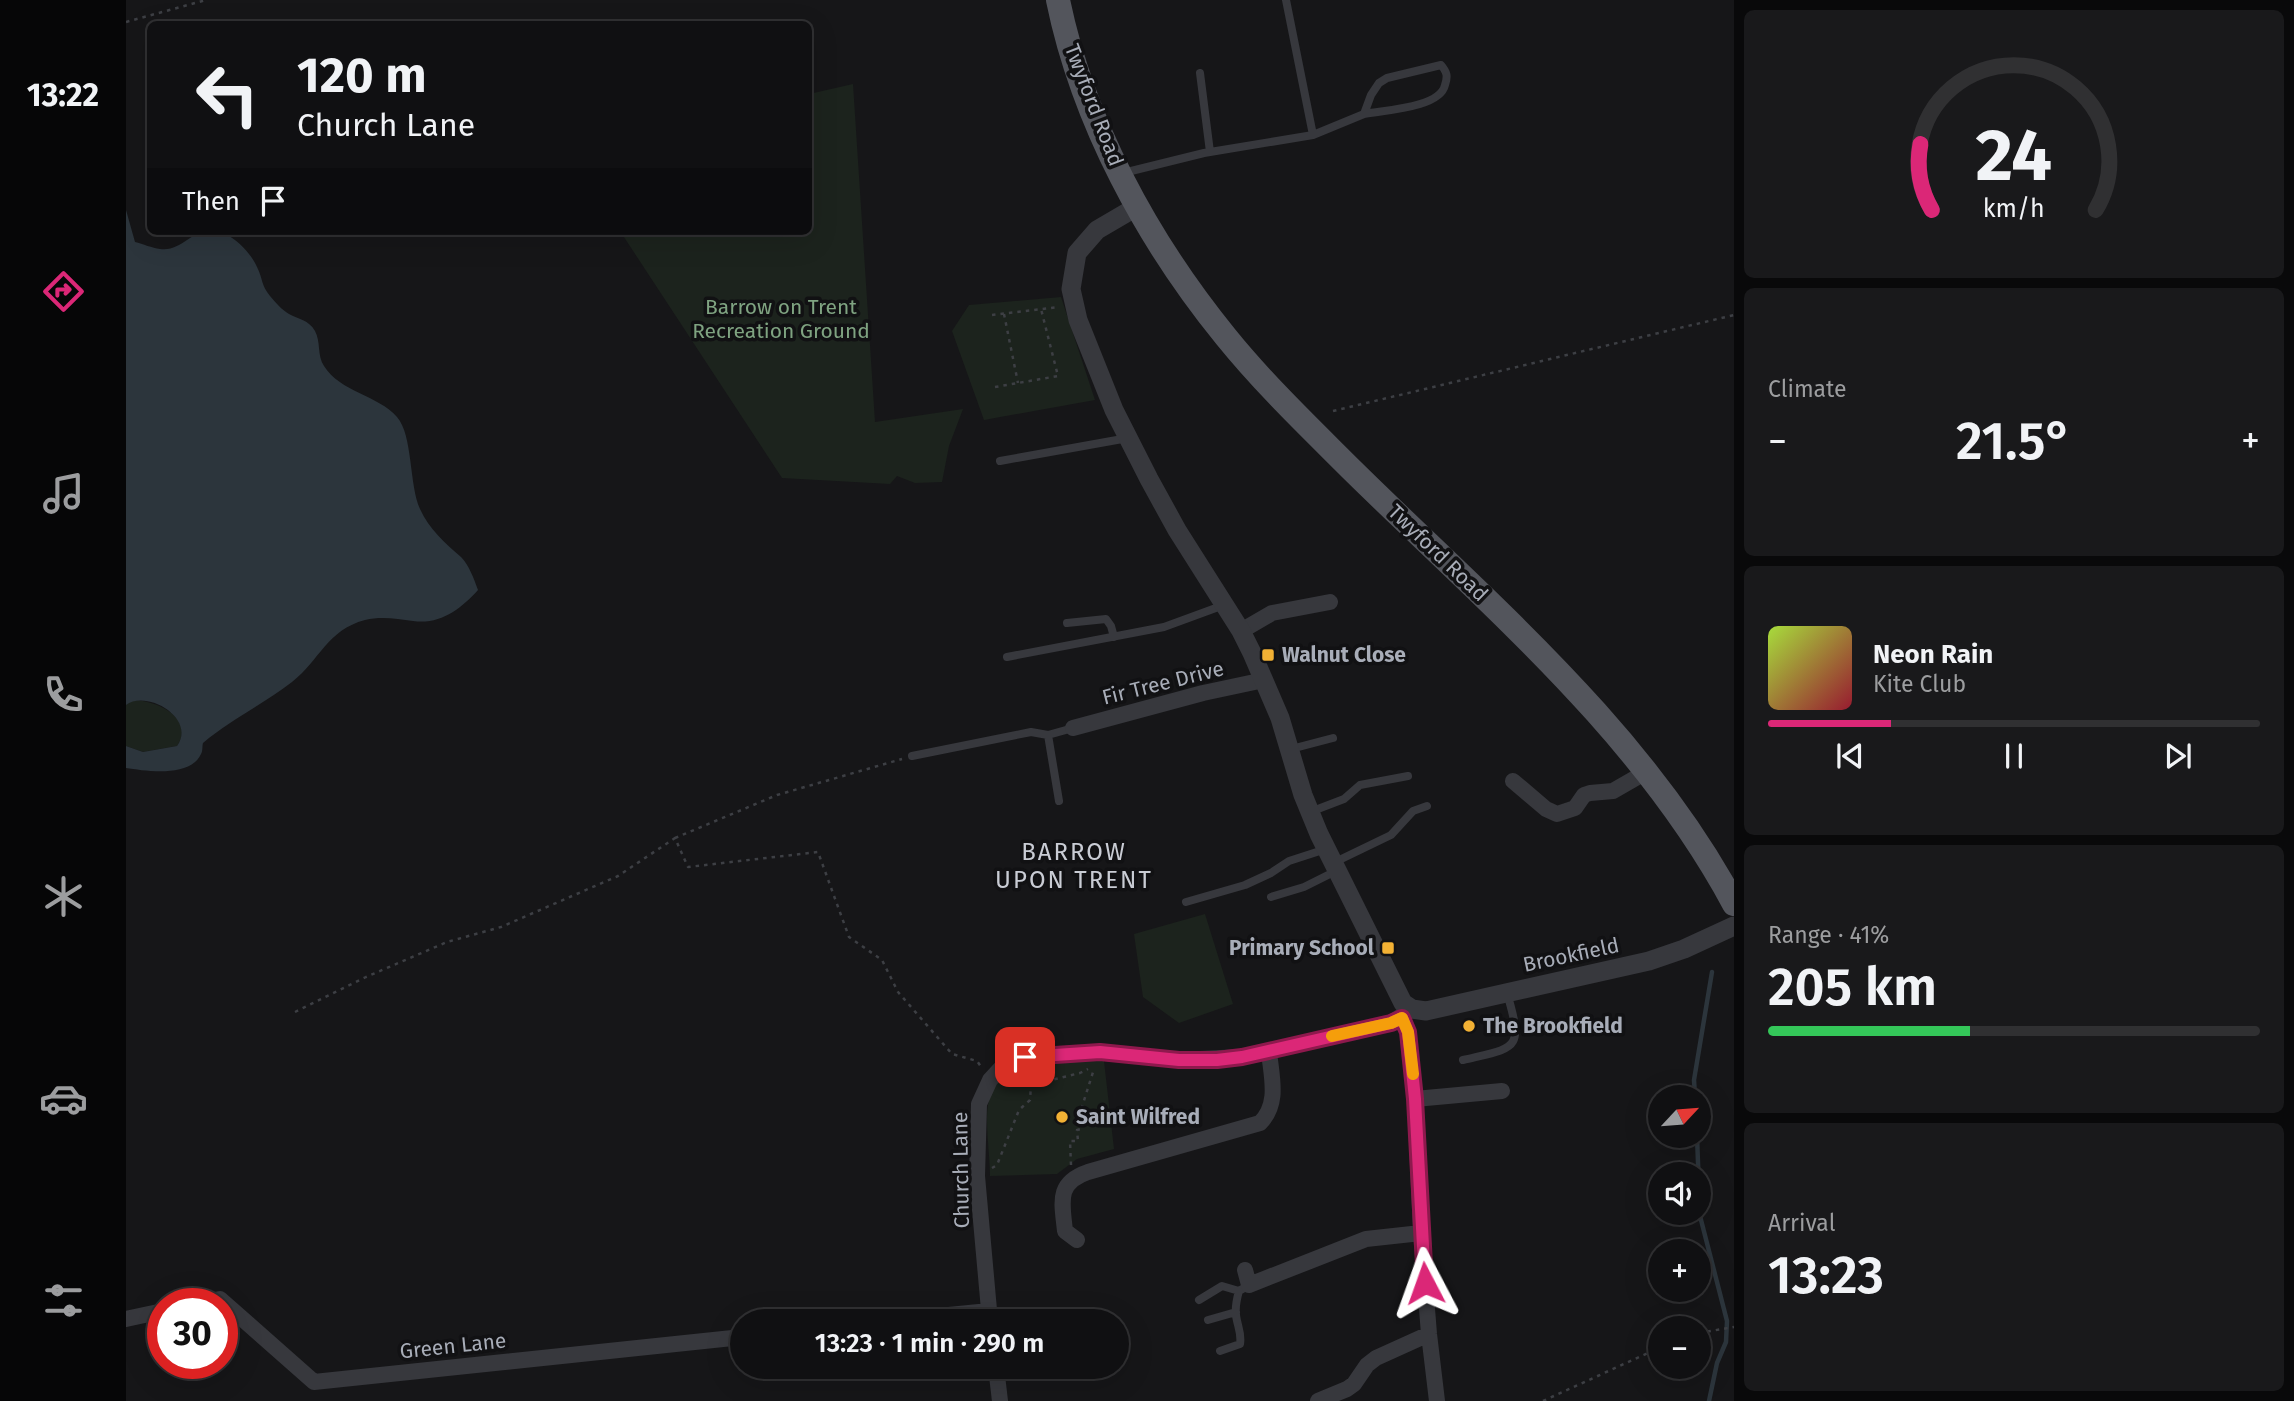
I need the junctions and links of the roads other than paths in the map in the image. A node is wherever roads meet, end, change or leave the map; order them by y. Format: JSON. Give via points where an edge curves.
{"nodes":[{"id":1,"x":1058,"y":0,"type":"edge"},
{"id":2,"x":1286,"y":0,"type":"edge"},
{"id":3,"x":1200,"y":73,"type":"dead end"},
{"id":4,"x":1364,"y":114,"type":"junction"},
{"id":5,"x":1313,"y":135,"type":"junction"},
{"id":6,"x":1210,"y":152,"type":"junction"},
{"id":7,"x":1120,"y":173,"type":"junction"},
{"id":8,"x":1138,"y":206,"type":"junction"},
{"id":9,"x":1129,"y":438,"type":"junction"},
{"id":10,"x":1000,"y":461,"type":"dead end"},
{"id":11,"x":1330,"y":602,"type":"dead end"},
{"id":12,"x":1225,"y":605,"type":"junction"},
{"id":13,"x":1067,"y":623,"type":"dead end"},
{"id":14,"x":1241,"y":631,"type":"junction"},
{"id":15,"x":1114,"y":636,"type":"junction"},
{"id":16,"x":1007,"y":657,"type":"dead end"},
{"id":17,"x":1264,"y":680,"type":"junction"},
{"id":18,"x":1073,"y":728,"type":"joint"},
{"id":19,"x":1048,"y":735,"type":"junction"},
{"id":20,"x":1333,"y":738,"type":"dead end"},
{"id":21,"x":1289,"y":749,"type":"junction"},
{"id":22,"x":912,"y":756,"type":"road end"},
{"id":23,"x":1646,"y":772,"type":"junction"},
{"id":24,"x":1408,"y":776,"type":"dead end"},
{"id":25,"x":1513,"y":780,"type":"dead end"},
{"id":26,"x":1059,"y":801,"type":"dead end"},
{"id":27,"x":1427,"y":806,"type":"dead end"},
{"id":28,"x":1310,"y":812,"type":"junction"},
{"id":29,"x":1331,"y":861,"type":"junction"},
{"id":30,"x":1271,"y":897,"type":"dead end"},
{"id":31,"x":1186,"y":902,"type":"dead end"},
{"id":32,"x":1734,"y":904,"type":"edge"},
{"id":33,"x":1734,"y":926,"type":"edge"},
{"id":34,"x":1507,"y":993,"type":"junction"},
{"id":35,"x":1407,"y":1014,"type":"junction"},
{"id":36,"x":1269,"y":1051,"type":"junction"},
{"id":37,"x":1463,"y":1060,"type":"dead end"},
{"id":38,"x":1502,"y":1091,"type":"dead end"},
{"id":39,"x":1415,"y":1099,"type":"junction"},
{"id":40,"x":1421,"y":1233,"type":"junction"},
{"id":41,"x":1077,"y":1240,"type":"dead end"},
{"id":42,"x":1244,"y":1282,"type":"junction"},
{"id":43,"x":1199,"y":1300,"type":"dead end"},
{"id":44,"x":988,"y":1309,"type":"edge"},
{"id":45,"x":1236,"y":1312,"type":"junction"},
{"id":46,"x":147,"y":1314,"type":"edge"},
{"id":47,"x":238,"y":1315,"type":"edge"},
{"id":48,"x":126,"y":1319,"type":"edge"},
{"id":49,"x":1209,"y":1320,"type":"dead end"},
{"id":50,"x":1429,"y":1334,"type":"junction"},
{"id":51,"x":730,"y":1338,"type":"edge"},
{"id":52,"x":1220,"y":1351,"type":"dead end"},
{"id":53,"x":997,"y":1379,"type":"edge"},
{"id":54,"x":1000,"y":1401,"type":"edge"},
{"id":55,"x":1318,"y":1401,"type":"edge"},
{"id":56,"x":1437,"y":1401,"type":"edge"}],
"edges":[{"from":1,"to":7,"type":"main road","name":"Twyford Road","via":[[1081,83]]},
{"from":2,"to":5,"type":"lane"},
{"from":3,"to":6,"type":"lane"},
{"from":4,"to":4,"type":"lane","via":[[1374,88],[1387,78],[1441,65],[1446,70],[1444,90],[1437,99]]},
{"from":4,"to":5,"type":"lane"},
{"from":5,"to":6,"type":"lane"},
{"from":6,"to":7,"type":"lane"},
{"from":7,"to":8,"type":"main road","name":"Twyford Road"},
{"from":8,"to":9,"type":"street","via":[[1097,230],[1077,253],[1072,276],[1074,305],[1087,346]]},
{"from":8,"to":23,"type":"main road","name":"Twyford Road","via":[[1194,294],[1264,381],[1525,636]]},
{"from":9,"to":10,"type":"lane"},
{"from":9,"to":12,"type":"street","via":[[1177,530]]},
{"from":11,"to":14,"type":"street","via":[[1272,614]]},
{"from":12,"to":14,"type":"street"},
{"from":12,"to":15,"type":"lane","via":[[1164,627]]},
{"from":13,"to":15,"type":"lane","via":[[1106,619]]},
{"from":14,"to":17,"type":"street"},
{"from":15,"to":16,"type":"lane"},
{"from":17,"to":18,"type":"street","name":"Fir Tree Drive"},
{"from":17,"to":21,"type":"street"},
{"from":18,"to":19,"type":"lane"},
{"from":19,"to":22,"type":"lane","via":[[1031,732]]},
{"from":19,"to":26,"type":"lane"},
{"from":20,"to":21,"type":"lane"},
{"from":21,"to":28,"type":"street"},
{"from":23,"to":25,"type":"street","via":[[1613,791],[1584,795],[1575,808],[1557,814]]},
{"from":23,"to":32,"type":"main road","name":"Twyford Road","via":[[1712,863]]},
{"from":24,"to":28,"type":"lane","via":[[1360,785],[1344,799]]},
{"from":27,"to":29,"type":"lane","via":[[1413,811],[1391,835]]},
{"from":28,"to":29,"type":"street"},
{"from":29,"to":30,"type":"lane","via":[[1304,887]]},
{"from":29,"to":31,"type":"lane","via":[[1289,861],[1245,885]]},
{"from":29,"to":35,"type":"street"},
{"from":33,"to":34,"type":"street","name":"Brookfield","via":[[1649,961]]},
{"from":34,"to":35,"type":"street","name":"Brookfield"},
{"from":34,"to":37,"type":"lane","via":[[1516,1024],[1514,1042],[1508,1049]]},
{"from":35,"to":36,"type":"street","via":[[1391,1023]]},
{"from":35,"to":39,"type":"street"},
{"from":36,"to":41,"type":"street","via":[[1273,1105],[1260,1122],[1071,1180],[1063,1197],[1065,1231]]},
{"from":36,"to":44,"type":"street","name":"Church Lane","via":[[1217,1060],[1100,1052],[1025,1057],[1002,1067],[979,1104],[977,1176]]},
{"from":38,"to":39,"type":"street"},
{"from":39,"to":40,"type":"street"},
{"from":40,"to":42,"type":"street","via":[[1366,1239]]},
{"from":40,"to":50,"type":"street"},
{"from":42,"to":43,"type":"lane","via":[[1222,1286]]},
{"from":42,"to":45,"type":"lane"},
{"from":45,"to":49,"type":"lane"},
{"from":45,"to":52,"type":"lane","via":[[1240,1344]]},
{"from":46,"to":48,"type":"street"},
{"from":47,"to":51,"type":"street","name":"Green Lane","via":[[314,1382]]},
{"from":50,"to":55,"type":"street","via":[[1376,1358],[1347,1390]]},
{"from":50,"to":56,"type":"street"},
{"from":53,"to":54,"type":"street"}]}
